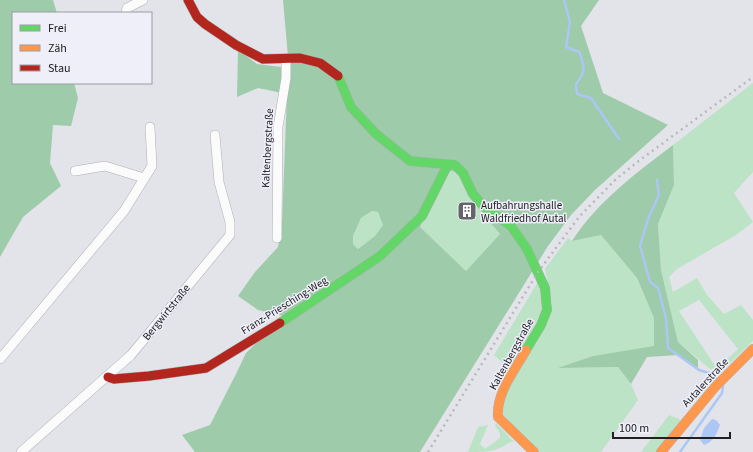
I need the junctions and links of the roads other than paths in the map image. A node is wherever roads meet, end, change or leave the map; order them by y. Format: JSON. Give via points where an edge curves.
{"nodes":[{"id":1,"x":143,"y":0,"type":"edge"},
{"id":2,"x":188,"y":0,"type":"edge"},
{"id":3,"x":126,"y":12,"type":"edge"},
{"id":4,"x":286,"y":60,"type":"junction"},
{"id":5,"x":150,"y":127,"type":"dead end"},
{"id":6,"x":215,"y":134,"type":"dead end"},
{"id":7,"x":447,"y":166,"type":"junction"},
{"id":8,"x":75,"y":171,"type":"dead end"},
{"id":9,"x":144,"y":178,"type":"junction"},
{"id":10,"x":276,"y":238,"type":"dead end"},
{"id":11,"x":753,"y":349,"type":"edge"},
{"id":12,"x":0,"y":359,"type":"edge"},
{"id":13,"x":108,"y":377,"type":"junction"},
{"id":14,"x":21,"y":452,"type":"edge"},
{"id":15,"x":534,"y":452,"type":"edge"},
{"id":16,"x":661,"y":452,"type":"edge"}],
"edges":[{"from":1,"to":3,"type":"street","via":[[127,8]]},
{"from":2,"to":4,"type":"street","name":"Kaltenbergstraße","via":[[197,17],[236,45],[263,59]]},
{"from":4,"to":7,"type":"street","name":"Kaltenbergstraße","via":[[300,58],[320,64],[338,75],[350,107],[376,134],[410,161]]},
{"from":4,"to":10,"type":"street","name":"Kaltenbergstraße","via":[[286,78],[278,128]]},
{"from":5,"to":9,"type":"street","via":[[152,166]]},
{"from":6,"to":13,"type":"street","name":"Bergwirtstraße","via":[[218,182],[230,222],[230,235],[131,355]]},
{"from":7,"to":13,"type":"street","name":"Franz-Priesching-Weg","via":[[422,216],[380,256],[293,316],[206,368],[149,376],[114,379]]},
{"from":7,"to":15,"type":"street","name":"Kaltenbergstraße","via":[[456,165],[484,207],[511,226],[527,249],[545,288],[547,310],[542,325],[502,392],[497,408],[498,417]]},
{"from":8,"to":9,"type":"street","via":[[105,166]]},
{"from":9,"to":12,"type":"street","via":[[124,210]]},
{"from":11,"to":16,"type":"street","name":"Autalerstraße","via":[[715,387]]},
{"from":13,"to":14,"type":"street","name":"Bergwirtstraße"}]}
